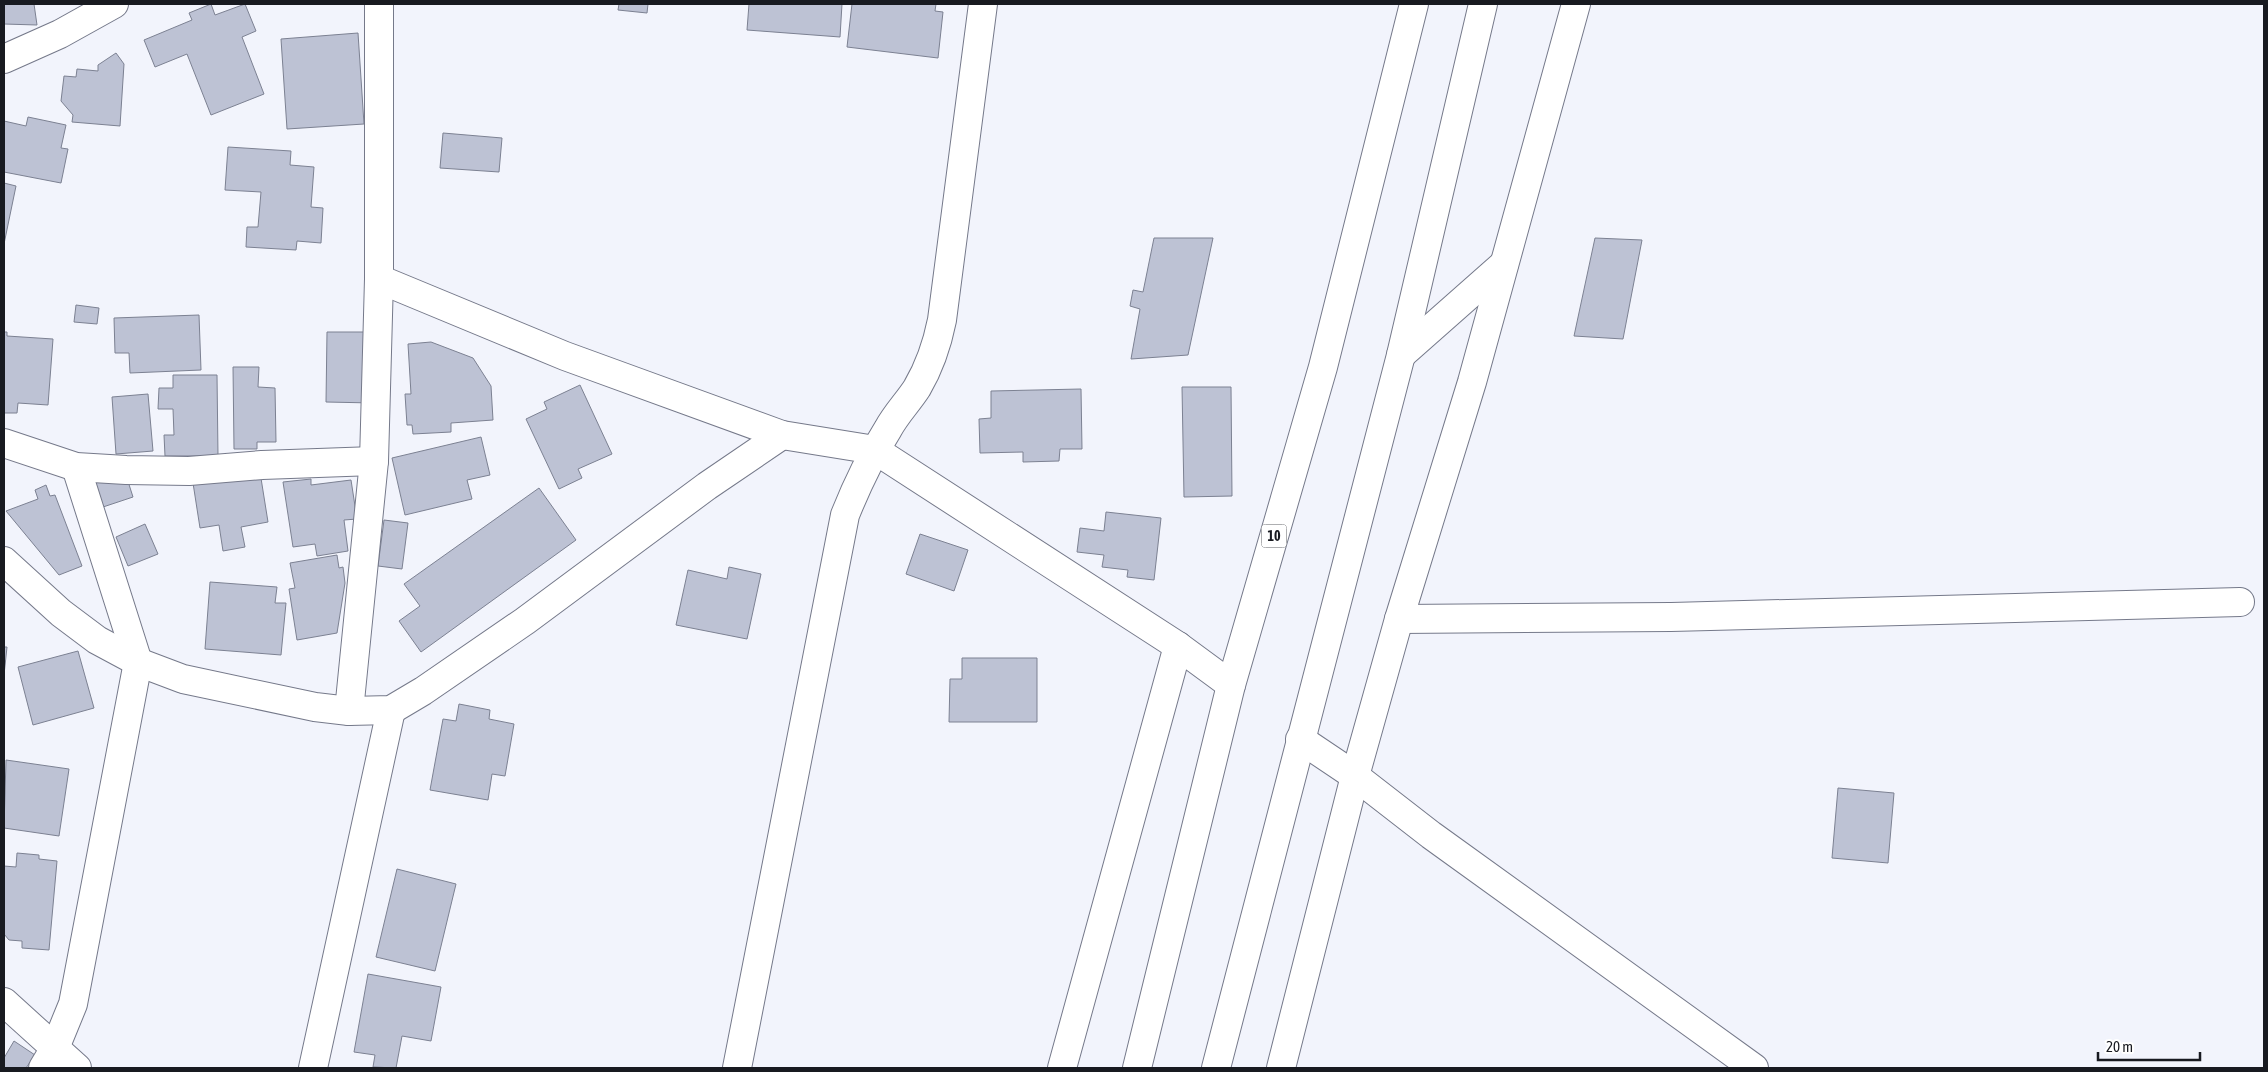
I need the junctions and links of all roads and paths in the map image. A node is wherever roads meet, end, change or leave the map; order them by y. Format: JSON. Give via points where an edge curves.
{"nodes":[{"id":1,"x":114,"y":4,"type":"edge"},
{"id":2,"x":379,"y":4,"type":"edge"},
{"id":3,"x":984,"y":4,"type":"edge"},
{"id":4,"x":1414,"y":4,"type":"edge"},
{"id":5,"x":1483,"y":4,"type":"edge"},
{"id":6,"x":1576,"y":4,"type":"edge"},
{"id":7,"x":4,"y":58,"type":"edge"},
{"id":8,"x":1504,"y":264,"type":"junction"},
{"id":9,"x":379,"y":279,"type":"junction"},
{"id":10,"x":1401,"y":355,"type":"junction"},
{"id":11,"x":782,"y":435,"type":"junction"},
{"id":12,"x":4,"y":443,"type":"edge"},
{"id":13,"x":875,"y":450,"type":"junction"},
{"id":14,"x":374,"y":461,"type":"junction"},
{"id":15,"x":76,"y":467,"type":"junction"},
{"id":16,"x":4,"y":561,"type":"edge"},
{"id":17,"x":2240,"y":602,"type":"dead end"},
{"id":18,"x":1399,"y":620,"type":"junction"},
{"id":19,"x":1178,"y":646,"type":"junction"},
{"id":20,"x":138,"y":662,"type":"junction"},
{"id":21,"x":1231,"y":685,"type":"junction"},
{"id":22,"x":349,"y":710,"type":"junction"},
{"id":23,"x":392,"y":710,"type":"junction"},
{"id":24,"x":1300,"y":739,"type":"junction"},
{"id":25,"x":1355,"y":776,"type":"junction"},
{"id":26,"x":4,"y":1002,"type":"edge"},
{"id":27,"x":49,"y":1058,"type":"edge"},
{"id":28,"x":77,"y":1068,"type":"edge"},
{"id":29,"x":313,"y":1068,"type":"edge"},
{"id":30,"x":737,"y":1068,"type":"edge"},
{"id":31,"x":1062,"y":1068,"type":"edge"},
{"id":32,"x":1136,"y":1068,"type":"edge"},
{"id":33,"x":1216,"y":1068,"type":"edge"},
{"id":34,"x":1282,"y":1068,"type":"edge"},
{"id":35,"x":1754,"y":1068,"type":"edge"}],
"edges":[{"from":1,"to":7,"type":"main road","via":[[60,34]]},
{"from":2,"to":9,"type":"main road"},
{"from":3,"to":13,"type":"main road","via":[[944,310],[936,347],[916,390]]},
{"from":4,"to":21,"type":"main road","number":"10","via":[[1323,367]]},
{"from":5,"to":10,"type":"main road"},
{"from":6,"to":8,"type":"main road"},
{"from":8,"to":10,"type":"main road"},
{"from":8,"to":18,"type":"main road","via":[[1472,382]]},
{"from":9,"to":11,"type":"main road","via":[[565,356]]},
{"from":9,"to":14,"type":"main road"},
{"from":10,"to":24,"type":"main road"},
{"from":11,"to":13,"type":"main road"},
{"from":11,"to":23,"type":"main road","via":[[707,486],[525,621]]},
{"from":12,"to":15,"type":"main road"},
{"from":13,"to":19,"type":"main road"},
{"from":13,"to":30,"type":"main road","via":[[845,515]]},
{"from":14,"to":15,"type":"main road","via":[[189,471]]},
{"from":14,"to":22,"type":"main road"},
{"from":15,"to":20,"type":"main road"},
{"from":16,"to":20,"type":"main road","via":[[81,628]]},
{"from":17,"to":18,"type":"main road"},
{"from":18,"to":25,"type":"main road"},
{"from":19,"to":21,"type":"main road"},
{"from":19,"to":31,"type":"main road"},
{"from":20,"to":22,"type":"main road","via":[[183,680],[315,707]]},
{"from":20,"to":27,"type":"main road","via":[[73,1004]]},
{"from":21,"to":32,"type":"main road","number":"10"},
{"from":22,"to":23,"type":"main road"},
{"from":23,"to":29,"type":"main road"},
{"from":24,"to":25,"type":"main road"},
{"from":24,"to":33,"type":"main road"},
{"from":25,"to":34,"type":"main road"},
{"from":25,"to":35,"type":"main road","via":[[1431,835]]},
{"from":26,"to":27,"type":"main road"},
{"from":27,"to":28,"type":"main road"}]}
